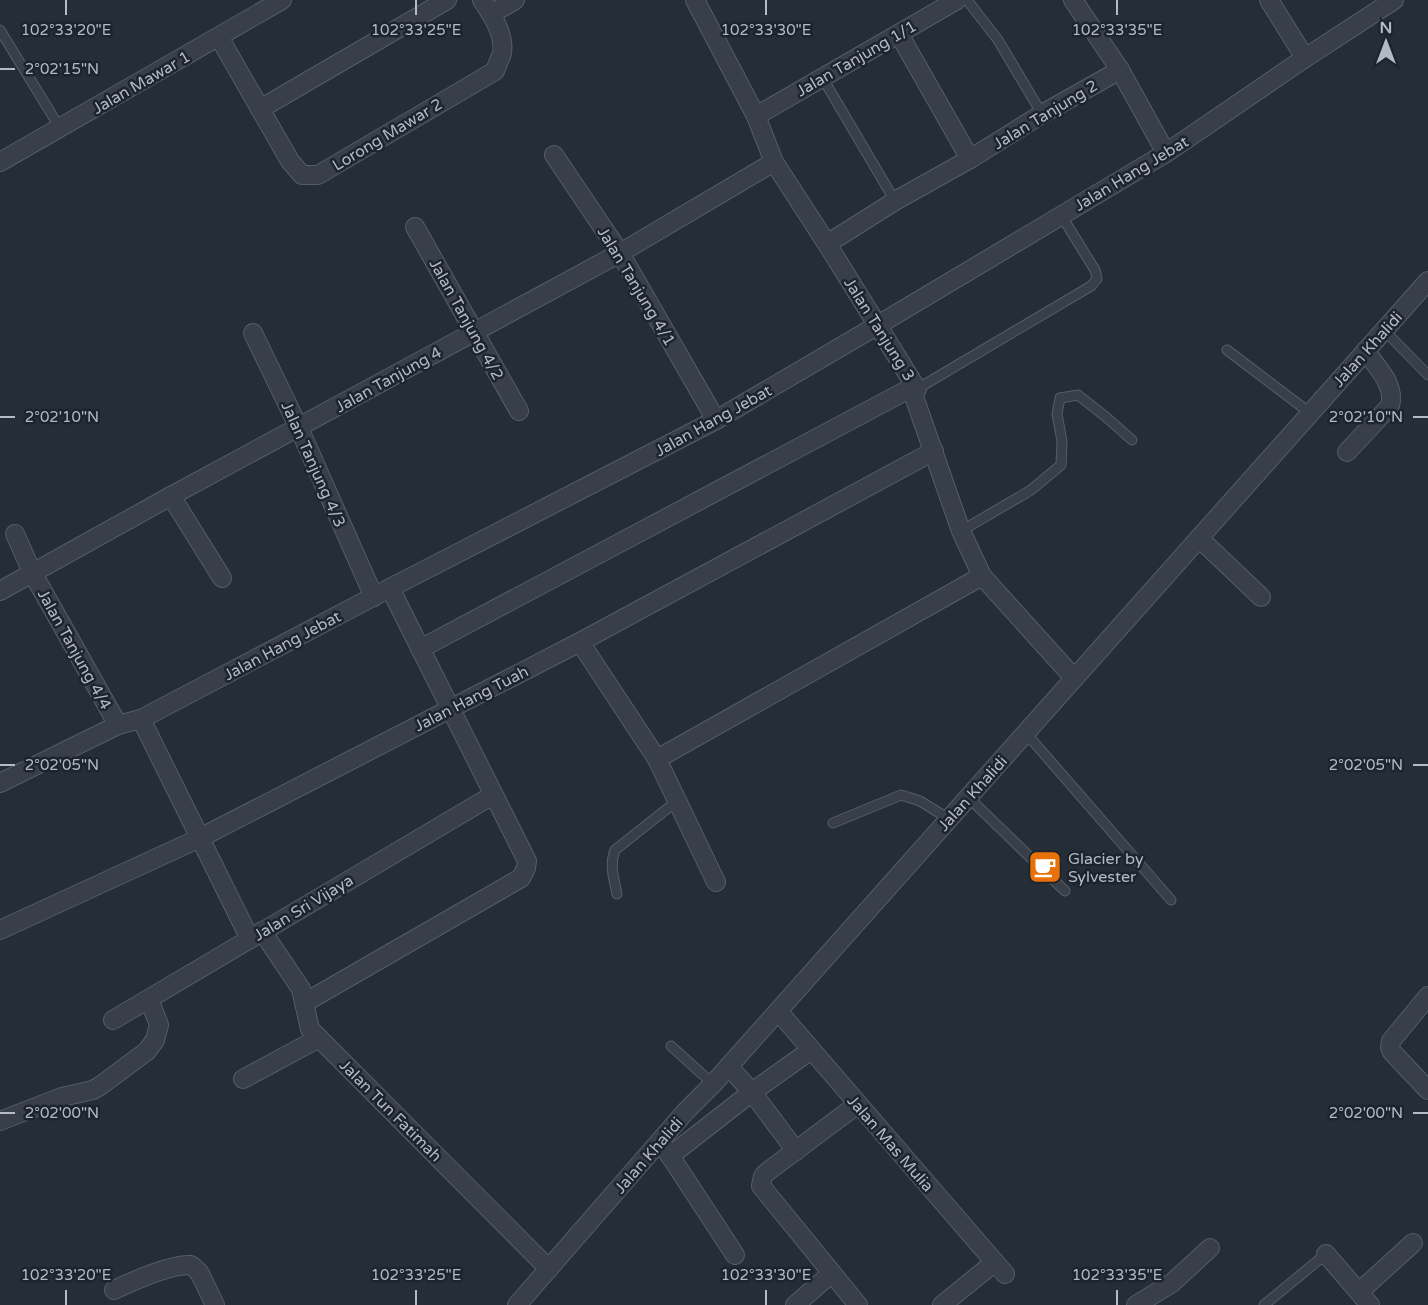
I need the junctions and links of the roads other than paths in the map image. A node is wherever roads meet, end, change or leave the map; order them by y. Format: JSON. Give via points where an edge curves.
{"nodes":[{"id":1,"x":282,"y":0,"type":"edge"},
{"id":2,"x":447,"y":0,"type":"edge"},
{"id":3,"x":515,"y":0,"type":"edge"},
{"id":4,"x":695,"y":0,"type":"edge"},
{"id":5,"x":957,"y":0,"type":"edge"},
{"id":6,"x":967,"y":0,"type":"edge"},
{"id":7,"x":1073,"y":0,"type":"edge"},
{"id":8,"x":1269,"y":0,"type":"edge"},
{"id":9,"x":1394,"y":0,"type":"edge"},
{"id":10,"x":487,"y":7,"type":"edge"},
{"id":11,"x":0,"y":30,"type":"edge"},
{"id":12,"x":899,"y":34,"type":"junction"},
{"id":13,"x":219,"y":37,"type":"junction"},
{"id":14,"x":1305,"y":58,"type":"junction"},
{"id":15,"x":1120,"y":70,"type":"junction"},
{"id":16,"x":822,"y":77,"type":"junction"},
{"id":17,"x":260,"y":109,"type":"junction"},
{"id":18,"x":1042,"y":114,"type":"junction"},
{"id":19,"x":756,"y":116,"type":"junction"},
{"id":20,"x":60,"y":128,"type":"junction"},
{"id":21,"x":1166,"y":153,"type":"junction"},
{"id":22,"x":554,"y":155,"type":"dead end"},
{"id":23,"x":970,"y":159,"type":"junction"},
{"id":24,"x":0,"y":162,"type":"edge"},
{"id":25,"x":774,"y":162,"type":"junction"},
{"id":26,"x":895,"y":201,"type":"junction"},
{"id":27,"x":1061,"y":215,"type":"junction"},
{"id":28,"x":415,"y":226,"type":"dead end"},
{"id":29,"x":827,"y":244,"type":"junction"},
{"id":30,"x":620,"y":253,"type":"junction"},
{"id":31,"x":1428,"y":281,"type":"edge"},
{"id":32,"x":878,"y":325,"type":"junction"},
{"id":33,"x":1384,"y":330,"type":"junction"},
{"id":34,"x":475,"y":331,"type":"junction"},
{"id":35,"x":253,"y":333,"type":"dead end"},
{"id":36,"x":1227,"y":350,"type":"dead end"},
{"id":37,"x":1365,"y":351,"type":"junction"},
{"id":38,"x":1428,"y":375,"type":"edge"},
{"id":39,"x":914,"y":388,"type":"junction"},
{"id":40,"x":519,"y":411,"type":"dead end"},
{"id":41,"x":1310,"y":413,"type":"junction"},
{"id":42,"x":716,"y":420,"type":"junction"},
{"id":43,"x":299,"y":428,"type":"junction"},
{"id":44,"x":1132,"y":440,"type":"dead end"},
{"id":45,"x":934,"y":451,"type":"junction"},
{"id":46,"x":1347,"y":452,"type":"dead end"},
{"id":47,"x":171,"y":496,"type":"junction"},
{"id":48,"x":961,"y":531,"type":"junction"},
{"id":49,"x":15,"y":534,"type":"dead end"},
{"id":50,"x":1199,"y":538,"type":"junction"},
{"id":51,"x":32,"y":572,"type":"junction"},
{"id":52,"x":982,"y":576,"type":"junction"},
{"id":53,"x":222,"y":578,"type":"dead end"},
{"id":54,"x":0,"y":591,"type":"edge"},
{"id":55,"x":382,"y":593,"type":"junction"},
{"id":56,"x":1261,"y":597,"type":"dead end"},
{"id":57,"x":580,"y":642,"type":"junction"},
{"id":58,"x":420,"y":650,"type":"junction"},
{"id":59,"x":1074,"y":678,"type":"junction"},
{"id":60,"x":450,"y":709,"type":"junction"},
{"id":61,"x":141,"y":719,"type":"junction"},
{"id":62,"x":118,"y":725,"type":"junction"},
{"id":63,"x":1025,"y":732,"type":"junction"},
{"id":64,"x":657,"y":759,"type":"junction"},
{"id":65,"x":0,"y":783,"type":"edge"},
{"id":66,"x":494,"y":795,"type":"junction"},
{"id":67,"x":969,"y":798,"type":"junction"},
{"id":68,"x":677,"y":801,"type":"junction"},
{"id":69,"x":949,"y":819,"type":"junction"},
{"id":70,"x":833,"y":823,"type":"dead end"},
{"id":71,"x":200,"y":838,"type":"junction"},
{"id":72,"x":716,"y":882,"type":"dead end"},
{"id":73,"x":1065,"y":891,"type":"dead end"},
{"id":74,"x":617,"y":894,"type":"dead end"},
{"id":75,"x":1171,"y":900,"type":"dead end"},
{"id":76,"x":0,"y":930,"type":"edge"},
{"id":77,"x":256,"y":935,"type":"junction"},
{"id":78,"x":1428,"y":996,"type":"edge"},
{"id":79,"x":149,"y":999,"type":"junction"},
{"id":80,"x":304,"y":1003,"type":"junction"},
{"id":81,"x":778,"y":1011,"type":"junction"},
{"id":82,"x":113,"y":1020,"type":"dead end"},
{"id":83,"x":319,"y":1038,"type":"junction"},
{"id":84,"x":671,"y":1046,"type":"dead end"},
{"id":85,"x":810,"y":1050,"type":"junction"},
{"id":86,"x":729,"y":1066,"type":"junction"},
{"id":87,"x":243,"y":1079,"type":"dead end"},
{"id":88,"x":713,"y":1084,"type":"junction"},
{"id":89,"x":1428,"y":1090,"type":"edge"},
{"id":90,"x":752,"y":1092,"type":"junction"},
{"id":91,"x":858,"y":1104,"type":"junction"},
{"id":92,"x":686,"y":1111,"type":"junction"},
{"id":93,"x":0,"y":1121,"type":"edge"},
{"id":94,"x":702,"y":1131,"type":"junction"},
{"id":95,"x":665,"y":1149,"type":"junction"},
{"id":96,"x":796,"y":1151,"type":"junction"},
{"id":97,"x":1413,"y":1243,"type":"dead end"},
{"id":98,"x":1210,"y":1248,"type":"dead end"},
{"id":99,"x":1326,"y":1254,"type":"joint"},
{"id":100,"x":735,"y":1255,"type":"dead end"},
{"id":101,"x":549,"y":1269,"type":"junction"},
{"id":102,"x":832,"y":1273,"type":"junction"},
{"id":103,"x":114,"y":1290,"type":"dead end"},
{"id":104,"x":1364,"y":1299,"type":"edge"},
{"id":105,"x":526,"y":1301,"type":"edge"},
{"id":106,"x":215,"y":1305,"type":"edge"},
{"id":107,"x":795,"y":1305,"type":"edge"},
{"id":108,"x":858,"y":1305,"type":"edge"},
{"id":109,"x":942,"y":1305,"type":"edge"},
{"id":110,"x":1136,"y":1305,"type":"edge"},
{"id":111,"x":1264,"y":1305,"type":"edge"}],
"edges":[{"from":1,"to":13,"type":"street","name":"Jalan Mawar 1"},
{"from":2,"to":17,"type":"street"},
{"from":3,"to":10,"type":"street","name":"Lorong Mawar 2"},
{"from":4,"to":19,"type":"street","name":"Jalan Tanjung 3"},
{"from":5,"to":12,"type":"street","name":"Jalan Tanjung 1/1"},
{"from":6,"to":18,"type":"lane","via":[[998,40]]},
{"from":7,"to":15,"type":"street"},
{"from":8,"to":14,"type":"street"},
{"from":9,"to":14,"type":"street","name":"Jalan Hang Jebat"},
{"from":10,"to":17,"type":"street","name":"Lorong Mawar 2","via":[[501,34],[502,52],[495,71],[318,175],[302,175]]},
{"from":11,"to":20,"type":"lane"},
{"from":12,"to":16,"type":"street","name":"Jalan Tanjung 1/1"},
{"from":12,"to":23,"type":"street"},
{"from":13,"to":17,"type":"street","name":"Lorong Mawar 2"},
{"from":13,"to":20,"type":"street","name":"Jalan Mawar 1"},
{"from":14,"to":21,"type":"street","name":"Jalan Hang Jebat"},
{"from":15,"to":18,"type":"street","name":"Jalan Tanjung 2"},
{"from":15,"to":21,"type":"street"},
{"from":16,"to":19,"type":"street","name":"Jalan Tanjung 1/1"},
{"from":16,"to":26,"type":"lane"},
{"from":18,"to":23,"type":"street","name":"Jalan Tanjung 2"},
{"from":19,"to":25,"type":"street","name":"Jalan Tanjung 3"},
{"from":20,"to":24,"type":"street","name":"Jalan Mawar 1"},
{"from":21,"to":27,"type":"street","name":"Jalan Hang Jebat"},
{"from":22,"to":30,"type":"street","name":"Jalan Tanjung 4/1"},
{"from":23,"to":26,"type":"street","name":"Jalan Tanjung 2"},
{"from":25,"to":29,"type":"street","name":"Jalan Tanjung 3"},
{"from":25,"to":30,"type":"street","name":"Jalan Tanjung 4"},
{"from":26,"to":29,"type":"street","name":"Jalan Tanjung 2"},
{"from":27,"to":32,"type":"street","name":"Jalan Hang Jebat"},
{"from":27,"to":39,"type":"lane","via":[[1097,279]]},
{"from":28,"to":34,"type":"street","name":"Jalan Tanjung 4/2"},
{"from":29,"to":32,"type":"street","name":"Jalan Tanjung 3"},
{"from":30,"to":34,"type":"street","name":"Jalan Tanjung 4"},
{"from":30,"to":42,"type":"street","name":"Jalan Tanjung 4/1"},
{"from":31,"to":33,"type":"street","name":"Jalan Khalidi"},
{"from":32,"to":39,"type":"street","name":"Jalan Tanjung 3"},
{"from":32,"to":42,"type":"street","name":"Jalan Hang Jebat"},
{"from":33,"to":37,"type":"street","name":"Jalan Khalidi"},
{"from":33,"to":38,"type":"lane"},
{"from":34,"to":40,"type":"street","name":"Jalan Tanjung 4/2"},
{"from":34,"to":43,"type":"street","name":"Jalan Tanjung 4"},
{"from":35,"to":43,"type":"street","name":"Jalan Tanjung 4/3"},
{"from":36,"to":41,"type":"lane"},
{"from":37,"to":41,"type":"street","name":"Jalan Khalidi"},
{"from":37,"to":46,"type":"street","via":[[1390,384],[1392,399],[1390,406]]},
{"from":39,"to":45,"type":"street","name":"Jalan Tanjung 3"},
{"from":39,"to":58,"type":"street"},
{"from":41,"to":50,"type":"street","name":"Jalan Khalidi"},
{"from":42,"to":55,"type":"street","name":"Jalan Hang Jebat"},
{"from":43,"to":47,"type":"street","name":"Jalan Tanjung 4"},
{"from":43,"to":55,"type":"street","name":"Jalan Tanjung 4/3"},
{"from":44,"to":48,"type":"lane","via":[[1078,394],[1060,398],[1057,414],[1061,465],[1031,489]]},
{"from":45,"to":48,"type":"street","name":"Jalan Tanjung 3"},
{"from":45,"to":57,"type":"street","name":"Jalan Hang Tuah"},
{"from":47,"to":51,"type":"street","name":"Jalan Tanjung 4"},
{"from":47,"to":53,"type":"street"},
{"from":48,"to":52,"type":"street","name":"Jalan Tanjung 3"},
{"from":49,"to":51,"type":"street","name":"Jalan Tanjung 4/4"},
{"from":50,"to":56,"type":"street"},
{"from":50,"to":59,"type":"street","name":"Jalan Khalidi"},
{"from":51,"to":54,"type":"street","name":"Jalan Tanjung 4"},
{"from":51,"to":62,"type":"street","name":"Jalan Tanjung 4/4"},
{"from":52,"to":59,"type":"street","name":"Jalan Tanjung 3"},
{"from":52,"to":64,"type":"street"},
{"from":55,"to":58,"type":"street","name":"Jalan Tanjung 4/3"},
{"from":55,"to":61,"type":"street","name":"Jalan Hang Jebat"},
{"from":57,"to":60,"type":"street","name":"Jalan Hang Tuah"},
{"from":57,"to":64,"type":"street"},
{"from":58,"to":60,"type":"street","name":"Jalan Tanjung 4/3"},
{"from":59,"to":63,"type":"street","name":"Jalan Khalidi"},
{"from":60,"to":66,"type":"street","name":"Jalan Tanjung 4/3"},
{"from":60,"to":71,"type":"street","name":"Jalan Hang Tuah"},
{"from":61,"to":62,"type":"street","name":"Jalan Hang Jebat"},
{"from":61,"to":71,"type":"street","name":"Jalan Tun Fatimah"},
{"from":62,"to":65,"type":"street","name":"Jalan Hang Jebat"},
{"from":63,"to":67,"type":"street","name":"Jalan Khalidi"},
{"from":63,"to":75,"type":"lane"},
{"from":64,"to":68,"type":"street"},
{"from":66,"to":77,"type":"street","name":"Jalan Sri Vijaya"},
{"from":66,"to":80,"type":"street","name":"Jalan Tanjung 4/3","via":[[526,861],[521,878]]},
{"from":67,"to":69,"type":"street","name":"Jalan Khalidi"},
{"from":67,"to":73,"type":"lane"},
{"from":68,"to":72,"type":"street"},
{"from":68,"to":74,"type":"lane","via":[[615,850],[611,868]]},
{"from":69,"to":70,"type":"lane","via":[[920,801],[901,795]]},
{"from":69,"to":81,"type":"street","name":"Jalan Khalidi"},
{"from":71,"to":76,"type":"street","name":"Jalan Hang Tuah"},
{"from":71,"to":77,"type":"street","name":"Jalan Tun Fatimah"},
{"from":77,"to":79,"type":"street","name":"Jalan Sri Vijaya"},
{"from":77,"to":80,"type":"street","name":"Jalan Tun Fatimah","via":[[301,989]]},
{"from":78,"to":89,"type":"street","via":[[1390,1047]]},
{"from":79,"to":82,"type":"street","name":"Jalan Sri Vijaya"},
{"from":79,"to":93,"type":"street","via":[[159,1025],[147,1050],[93,1090],[62,1097]]},
{"from":80,"to":83,"type":"street","name":"Jalan Tun Fatimah","via":[[310,1029]]},
{"from":81,"to":85,"type":"street","name":"Jalan Mas Mulia"},
{"from":81,"to":86,"type":"street","name":"Jalan Khalidi"},
{"from":83,"to":87,"type":"street"},
{"from":83,"to":101,"type":"street","name":"Jalan Tun Fatimah"},
{"from":84,"to":88,"type":"lane"},
{"from":85,"to":90,"type":"street"},
{"from":85,"to":91,"type":"street","name":"Jalan Mas Mulia"},
{"from":86,"to":88,"type":"street","name":"Jalan Khalidi"},
{"from":86,"to":90,"type":"street"},
{"from":88,"to":92,"type":"street","name":"Jalan Khalidi"},
{"from":90,"to":94,"type":"street"},
{"from":90,"to":96,"type":"street"},
{"from":91,"to":96,"type":"street"},
{"from":91,"to":109,"type":"street","name":"Jalan Mas Mulia","via":[[1000,1268]]},
{"from":92,"to":94,"type":"street"},
{"from":92,"to":95,"type":"street","name":"Jalan Khalidi"},
{"from":94,"to":95,"type":"street"},
{"from":95,"to":100,"type":"street"},
{"from":95,"to":101,"type":"street","name":"Jalan Khalidi"},
{"from":96,"to":102,"type":"street","via":[[763,1176],[761,1186]]},
{"from":97,"to":104,"type":"street"},
{"from":98,"to":110,"type":"street","via":[[1172,1283]]},
{"from":99,"to":104,"type":"street"},
{"from":99,"to":111,"type":"lane"},
{"from":101,"to":105,"type":"street","name":"Jalan Khalidi"},
{"from":102,"to":107,"type":"street"},
{"from":102,"to":108,"type":"street"},
{"from":103,"to":106,"type":"street","via":[[142,1277],[191,1265],[199,1272]]}]}
